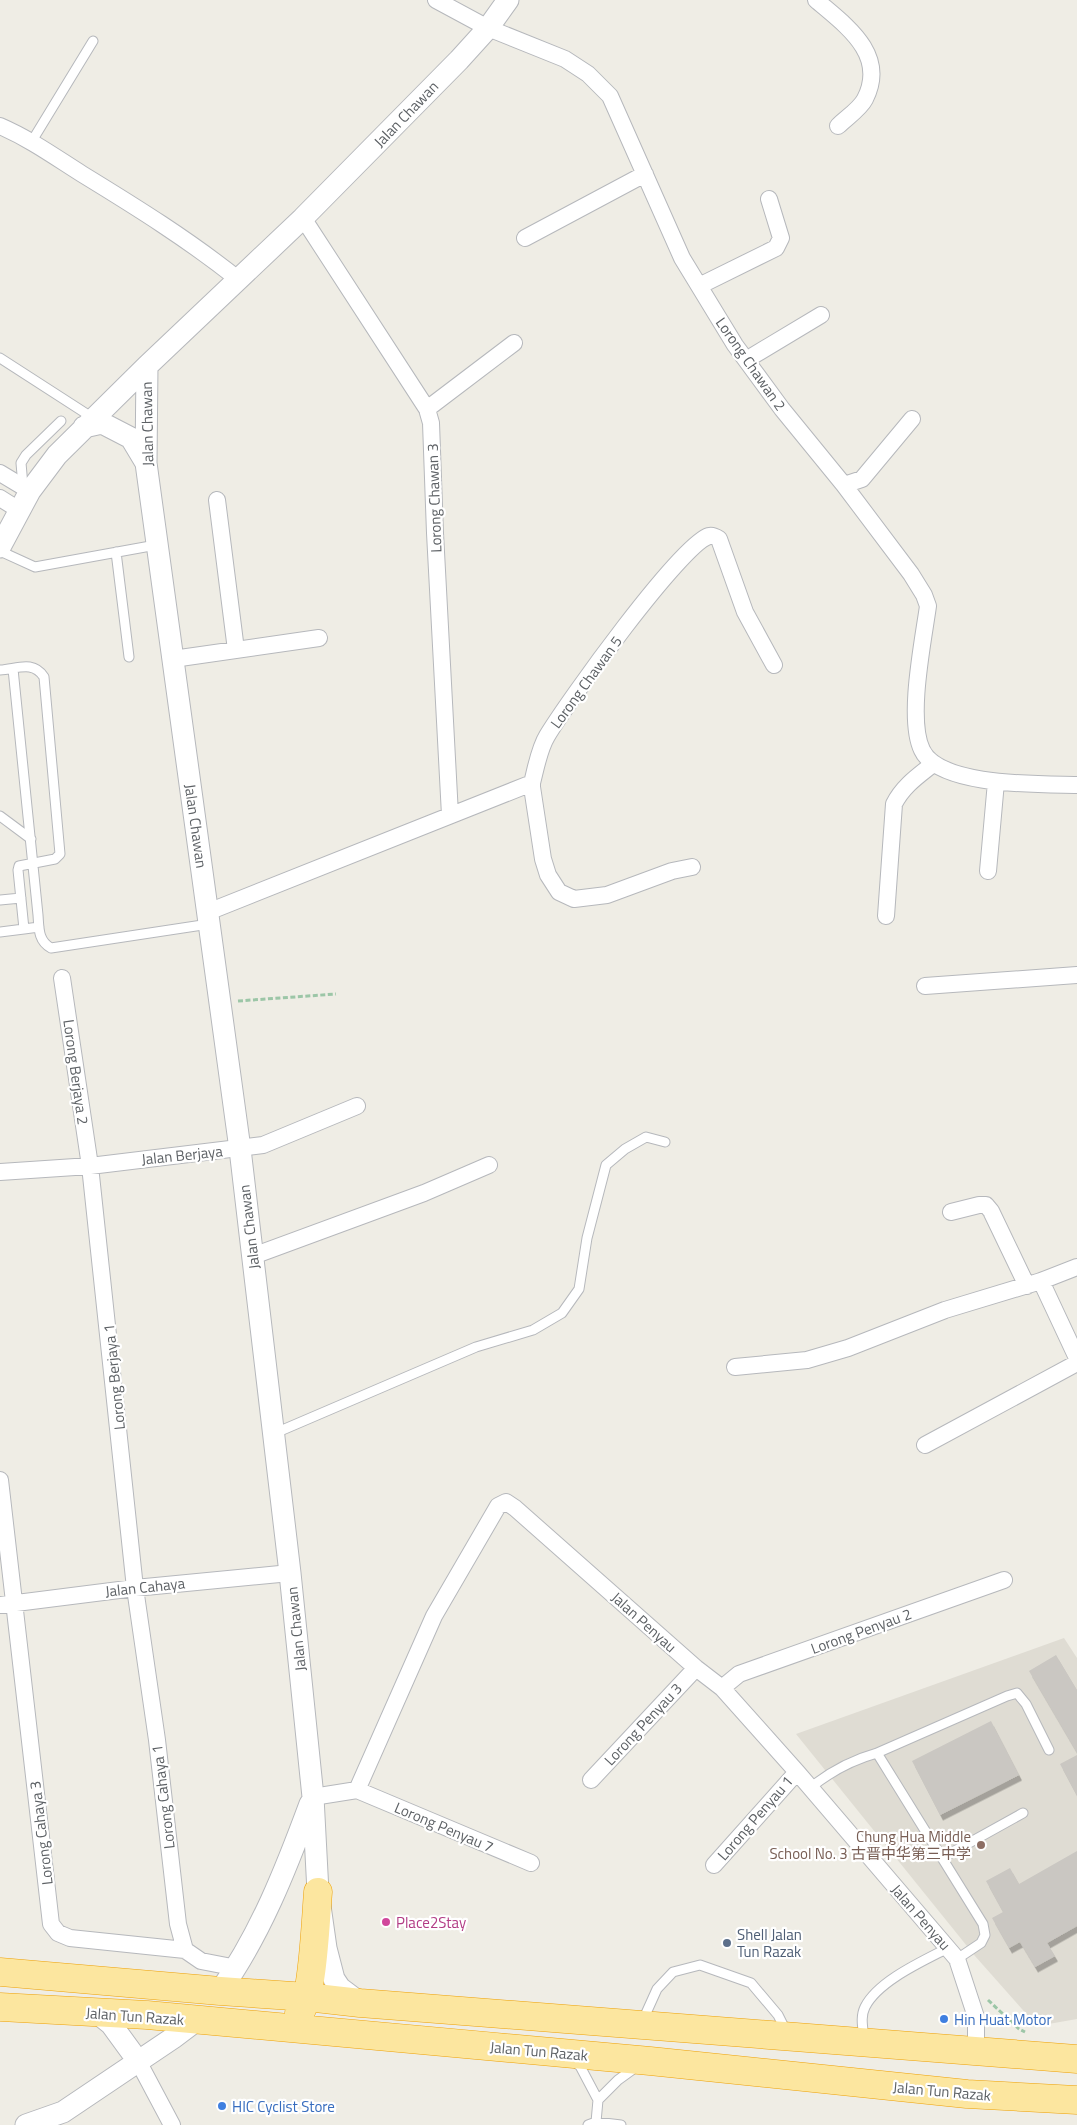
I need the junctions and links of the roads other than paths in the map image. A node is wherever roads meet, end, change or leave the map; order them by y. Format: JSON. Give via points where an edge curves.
{"nodes":[{"id":1,"x":436,"y":0,"type":"edge"},
{"id":2,"x":508,"y":0,"type":"edge"},
{"id":3,"x":816,"y":0,"type":"edge"},
{"id":4,"x":488,"y":28,"type":"junction"},
{"id":5,"x":93,"y":41,"type":"dead end"},
{"id":6,"x":0,"y":126,"type":"edge"},
{"id":7,"x":838,"y":126,"type":"dead end"},
{"id":8,"x":32,"y":141,"type":"junction"},
{"id":9,"x":645,"y":174,"type":"junction"},
{"id":10,"x":769,"y":199,"type":"dead end"},
{"id":11,"x":304,"y":218,"type":"junction"},
{"id":12,"x":525,"y":238,"type":"dead end"},
{"id":13,"x":239,"y":280,"type":"junction"},
{"id":14,"x":699,"y":286,"type":"junction"},
{"id":15,"x":821,"y":315,"type":"dead end"},
{"id":16,"x":514,"y":343,"type":"dead end"},
{"id":17,"x":0,"y":358,"type":"edge"},
{"id":18,"x":746,"y":360,"type":"junction"},
{"id":19,"x":147,"y":366,"type":"junction"},
{"id":20,"x":427,"y":408,"type":"junction"},
{"id":21,"x":912,"y":419,"type":"dead end"},
{"id":22,"x":61,"y":421,"type":"dead end"},
{"id":23,"x":89,"y":423,"type":"junction"},
{"id":24,"x":146,"y":463,"type":"junction"},
{"id":25,"x":0,"y":473,"type":"edge"},
{"id":26,"x":844,"y":486,"type":"junction"},
{"id":27,"x":26,"y":488,"type":"junction"},
{"id":28,"x":0,"y":498,"type":"edge"},
{"id":29,"x":217,"y":500,"type":"dead end"},
{"id":30,"x":20,"y":510,"type":"junction"},
{"id":31,"x":157,"y":544,"type":"junction"},
{"id":32,"x":0,"y":549,"type":"edge"},
{"id":33,"x":116,"y":552,"type":"junction"},
{"id":34,"x":319,"y":638,"type":"dead end"},
{"id":35,"x":236,"y":650,"type":"junction"},
{"id":36,"x":129,"y":657,"type":"dead end"},
{"id":37,"x":173,"y":659,"type":"junction"},
{"id":38,"x":774,"y":665,"type":"dead end"},
{"id":39,"x":13,"y":669,"type":"junction"},
{"id":40,"x":0,"y":670,"type":"edge"},
{"id":41,"x":933,"y":764,"type":"junction"},
{"id":42,"x":996,"y":782,"type":"junction"},
{"id":43,"x":532,"y":783,"type":"junction"},
{"id":44,"x":1077,"y":785,"type":"edge"},
{"id":45,"x":450,"y":815,"type":"junction"},
{"id":46,"x":0,"y":816,"type":"edge"},
{"id":47,"x":31,"y":839,"type":"junction"},
{"id":48,"x":34,"y":862,"type":"junction"},
{"id":49,"x":692,"y":867,"type":"dead end"},
{"id":50,"x":988,"y":870,"type":"dead end"},
{"id":51,"x":21,"y":898,"type":"junction"},
{"id":52,"x":0,"y":900,"type":"edge"},
{"id":53,"x":886,"y":916,"type":"dead end"},
{"id":54,"x":209,"y":918,"type":"junction"},
{"id":55,"x":39,"y":926,"type":"junction"},
{"id":56,"x":24,"y":929,"type":"junction"},
{"id":57,"x":0,"y":932,"type":"edge"},
{"id":58,"x":1077,"y":975,"type":"edge"},
{"id":59,"x":62,"y":978,"type":"dead end"},
{"id":60,"x":925,"y":986,"type":"dead end"},
{"id":61,"x":357,"y":1106,"type":"dead end"},
{"id":62,"x":665,"y":1142,"type":"dead end"},
{"id":63,"x":240,"y":1149,"type":"junction"},
{"id":64,"x":90,"y":1166,"type":"junction"},
{"id":65,"x":489,"y":1166,"type":"dead end"},
{"id":66,"x":0,"y":1172,"type":"edge"},
{"id":67,"x":951,"y":1212,"type":"dead end"},
{"id":68,"x":253,"y":1256,"type":"junction"},
{"id":69,"x":1077,"y":1266,"type":"edge"},
{"id":70,"x":1034,"y":1284,"type":"junction"},
{"id":71,"x":1077,"y":1358,"type":"edge"},
{"id":72,"x":1077,"y":1363,"type":"edge"},
{"id":73,"x":735,"y":1367,"type":"dead end"},
{"id":74,"x":273,"y":1434,"type":"junction"},
{"id":75,"x":925,"y":1445,"type":"dead end"},
{"id":76,"x":0,"y":1480,"type":"edge"},
{"id":77,"x":290,"y":1573,"type":"junction"},
{"id":78,"x":1004,"y":1580,"type":"dead end"},
{"id":79,"x":135,"y":1588,"type":"junction"},
{"id":80,"x":7,"y":1604,"type":"edge"},
{"id":81,"x":696,"y":1668,"type":"junction"},
{"id":82,"x":722,"y":1688,"type":"junction"},
{"id":83,"x":1049,"y":1750,"type":"dead end"},
{"id":84,"x":877,"y":1753,"type":"junction"},
{"id":85,"x":797,"y":1772,"type":"junction"},
{"id":86,"x":591,"y":1780,"type":"dead end"},
{"id":87,"x":810,"y":1788,"type":"junction"},
{"id":88,"x":357,"y":1790,"type":"junction"},
{"id":89,"x":313,"y":1797,"type":"junction"},
{"id":90,"x":1023,"y":1814,"type":"dead end"},
{"id":91,"x":942,"y":1858,"type":"junction"},
{"id":92,"x":531,"y":1864,"type":"dead end"},
{"id":93,"x":714,"y":1865,"type":"dead end"},
{"id":94,"x":286,"y":1867,"type":"junction"},
{"id":95,"x":318,"y":1883,"type":"junction"},
{"id":96,"x":184,"y":1950,"type":"junction"},
{"id":97,"x":952,"y":1954,"type":"junction"},
{"id":98,"x":237,"y":1968,"type":"junction"},
{"id":99,"x":0,"y":1972,"type":"edge"},
{"id":100,"x":0,"y":1991,"type":"edge"},
{"id":101,"x":220,"y":1992,"type":"junction"},
{"id":102,"x":307,"y":1997,"type":"junction"},
{"id":103,"x":360,"y":2003,"type":"junction"},
{"id":104,"x":0,"y":2007,"type":"edge"},
{"id":105,"x":96,"y":2012,"type":"junction"},
{"id":106,"x":147,"y":2015,"type":"junction"},
{"id":107,"x":197,"y":2020,"type":"junction"},
{"id":108,"x":640,"y":2025,"type":"junction"},
{"id":109,"x":272,"y":2026,"type":"junction"},
{"id":110,"x":790,"y":2038,"type":"junction"},
{"id":111,"x":864,"y":2042,"type":"junction"},
{"id":112,"x":976,"y":2050,"type":"junction"},
{"id":113,"x":564,"y":2053,"type":"junction"},
{"id":114,"x":1077,"y":2059,"type":"edge"},
{"id":115,"x":650,"y":2061,"type":"junction"},
{"id":116,"x":138,"y":2062,"type":"junction"},
{"id":117,"x":598,"y":2100,"type":"junction"},
{"id":118,"x":1077,"y":2100,"type":"edge"},
{"id":119,"x":592,"y":2123,"type":"edge"},
{"id":120,"x":26,"y":2125,"type":"edge"},
{"id":121,"x":172,"y":2125,"type":"edge"},
{"id":122,"x":621,"y":2125,"type":"edge"}],
"edges":[{"from":1,"to":4,"type":"street","name":"Lorong Chawan 2"},
{"from":2,"to":4,"type":"street","name":"Jalan Chawan"},
{"from":3,"to":7,"type":"street","via":[[852,31],[869,54],[871,77],[865,100]]},
{"from":4,"to":9,"type":"street","name":"Lorong Chawan 2","via":[[565,59],[598,82],[610,96]]},
{"from":4,"to":11,"type":"street","name":"Jalan Chawan"},
{"from":5,"to":8,"type":"lane"},
{"from":6,"to":8,"type":"street"},
{"from":8,"to":13,"type":"street","via":[[156,219]]},
{"from":9,"to":12,"type":"street"},
{"from":9,"to":14,"type":"street","name":"Lorong Chawan 2","via":[[682,258]]},
{"from":10,"to":14,"type":"street","via":[[781,238],[776,248]]},
{"from":11,"to":13,"type":"street","name":"Jalan Chawan"},
{"from":11,"to":20,"type":"street","name":"Lorong Chawan 3"},
{"from":13,"to":19,"type":"street","name":"Jalan Chawan"},
{"from":14,"to":18,"type":"street","name":"Lorong Chawan 2"},
{"from":15,"to":18,"type":"street"},
{"from":16,"to":20,"type":"street"},
{"from":17,"to":23,"type":"lane"},
{"from":18,"to":26,"type":"street","name":"Lorong Chawan 2"},
{"from":19,"to":23,"type":"street"},
{"from":19,"to":24,"type":"street","name":"Jalan Chawan"},
{"from":20,"to":45,"type":"street","name":"Lorong Chawan 3","via":[[431,423]]},
{"from":21,"to":26,"type":"street","via":[[862,479]]},
{"from":22,"to":27,"type":"lane","via":[[26,455],[22,463]]},
{"from":23,"to":24,"type":"street","via":[[102,423],[131,438]]},
{"from":23,"to":27,"type":"street"},
{"from":24,"to":31,"type":"street","name":"Jalan Chawan"},
{"from":25,"to":27,"type":"street"},
{"from":26,"to":41,"type":"street","name":"Lorong Chawan 2","via":[[911,574],[928,606],[916,706],[922,751]]},
{"from":27,"to":30,"type":"street"},
{"from":28,"to":30,"type":"street"},
{"from":29,"to":35,"type":"street"},
{"from":30,"to":32,"type":"street"},
{"from":31,"to":33,"type":"lane"},
{"from":31,"to":37,"type":"street","name":"Jalan Chawan"},
{"from":32,"to":33,"type":"lane","via":[[35,567]]},
{"from":33,"to":36,"type":"lane"},
{"from":34,"to":35,"type":"street"},
{"from":35,"to":37,"type":"street"},
{"from":37,"to":54,"type":"street","name":"Jalan Chawan"},
{"from":38,"to":43,"type":"street","name":"Lorong Chawan 5","via":[[745,612],[719,539],[707,537],[688,550],[580,685],[546,738]]},
{"from":39,"to":40,"type":"lane"},
{"from":39,"to":47,"type":"lane"},
{"from":39,"to":48,"type":"lane","via":[[32,666],[44,677],[60,854],[54,860]]},
{"from":41,"to":42,"type":"street"},
{"from":41,"to":53,"type":"street","via":[[908,784],[894,804]]},
{"from":42,"to":44,"type":"street"},
{"from":42,"to":50,"type":"street"},
{"from":43,"to":45,"type":"street"},
{"from":43,"to":49,"type":"street","name":"Lorong Chawan 5","via":[[543,859],[559,892],[574,899],[607,895],[672,870]]},
{"from":45,"to":54,"type":"street"},
{"from":46,"to":47,"type":"lane"},
{"from":47,"to":48,"type":"lane"},
{"from":48,"to":51,"type":"lane","via":[[19,866]]},
{"from":48,"to":55,"type":"lane"},
{"from":51,"to":52,"type":"lane"},
{"from":51,"to":56,"type":"lane"},
{"from":54,"to":55,"type":"lane","via":[[51,948],[44,944]]},
{"from":54,"to":63,"type":"street","name":"Jalan Chawan"},
{"from":55,"to":56,"type":"lane"},
{"from":56,"to":57,"type":"lane"},
{"from":58,"to":60,"type":"street"},
{"from":59,"to":64,"type":"street","name":"Lorong Berjaya 2"},
{"from":61,"to":63,"type":"street","name":"Jalan Berjaya","via":[[263,1145]]},
{"from":62,"to":74,"type":"lane","via":[[646,1138],[625,1148],[606,1165],[587,1238],[579,1289],[562,1313],[533,1330],[476,1347]]},
{"from":63,"to":64,"type":"street","name":"Jalan Berjaya"},
{"from":63,"to":68,"type":"street","name":"Jalan Chawan"},
{"from":64,"to":66,"type":"street","name":"Jalan Berjaya"},
{"from":64,"to":79,"type":"street","name":"Lorong Berjaya 1"},
{"from":65,"to":68,"type":"street"},
{"from":67,"to":70,"type":"street","via":[[986,1205]]},
{"from":68,"to":74,"type":"street","name":"Jalan Chawan"},
{"from":69,"to":70,"type":"street"},
{"from":70,"to":71,"type":"street"},
{"from":70,"to":73,"type":"street","via":[[945,1310],[848,1348],[806,1360]]},
{"from":72,"to":75,"type":"street"},
{"from":74,"to":77,"type":"street","name":"Jalan Chawan"},
{"from":76,"to":80,"type":"street","name":"Lorong Cahaya 3"},
{"from":77,"to":79,"type":"street","name":"Jalan Cahaya"},
{"from":77,"to":89,"type":"street","name":"Jalan Chawan"},
{"from":78,"to":82,"type":"street","name":"Lorong Penyau 2","via":[[739,1674]]},
{"from":79,"to":80,"type":"street","name":"Jalan Cahaya"},
{"from":79,"to":96,"type":"street","name":"Lorong Cahaya 1"},
{"from":80,"to":96,"type":"street","name":"Lorong Cahaya 3","via":[[52,1924],[58,1933],[70,1938]]},
{"from":81,"to":82,"type":"street","name":"Jalan Penyau"},
{"from":81,"to":86,"type":"street","name":"Lorong Penyau 3"},
{"from":81,"to":88,"type":"street","name":"Jalan Penyau","via":[[515,1508],[502,1503],[434,1616]]},
{"from":82,"to":85,"type":"street","name":"Jalan Penyau"},
{"from":83,"to":84,"type":"lane","via":[[1017,1693]]},
{"from":84,"to":87,"type":"lane","via":[[855,1759],[824,1776]]},
{"from":84,"to":91,"type":"lane"},
{"from":85,"to":87,"type":"street","name":"Jalan Penyau"},
{"from":85,"to":93,"type":"street","name":"Lorong Penyau 1"},
{"from":87,"to":97,"type":"street","name":"Jalan Penyau"},
{"from":88,"to":89,"type":"street"},
{"from":88,"to":92,"type":"street","name":"Lorong Penyau 7"},
{"from":89,"to":94,"type":"street"},
{"from":89,"to":95,"type":"street","name":"Jalan Chawan"},
{"from":90,"to":91,"type":"lane"},
{"from":91,"to":97,"type":"lane","via":[[983,1924],[985,1935],[981,1944]]},
{"from":94,"to":95,"type":"street","via":[[296,1861],[303,1862],[311,1866]]},
{"from":94,"to":98,"type":"street"},
{"from":95,"to":102,"type":"highway"},
{"from":95,"to":103,"type":"street","via":[[326,1948],[334,1978],[340,1988]]},
{"from":96,"to":98,"type":"street","via":[[201,1961]]},
{"from":97,"to":111,"type":"lane","via":[[900,1974],[869,2002],[862,2018]]},
{"from":97,"to":112,"type":"street","name":"Jalan Penyau","via":[[976,2016]]},
{"from":98,"to":101,"type":"street"},
{"from":99,"to":101,"type":"highway","name":"Jalan Tun Razak"},
{"from":100,"to":106,"type":"highway","via":[[46,1995]]},
{"from":101,"to":102,"type":"highway","name":"Jalan Tun Razak"},
{"from":102,"to":103,"type":"highway","name":"Jalan Tun Razak"},
{"from":102,"to":109,"type":"highway","via":[[302,2010]]},
{"from":103,"to":108,"type":"highway","name":"Jalan Tun Razak"},
{"from":104,"to":105,"type":"highway","name":"Jalan Tun Razak"},
{"from":105,"to":106,"type":"highway","name":"Jalan Tun Razak"},
{"from":105,"to":116,"type":"street","via":[[111,2024]]},
{"from":106,"to":107,"type":"highway","name":"Jalan Tun Razak"},
{"from":107,"to":109,"type":"highway","name":"Jalan Tun Razak"},
{"from":107,"to":116,"type":"street"},
{"from":108,"to":110,"type":"highway","name":"Jalan Tun Razak"},
{"from":108,"to":110,"type":"lane","via":[[657,1989],[673,1972],[700,1965],[751,1983],[778,2015]]},
{"from":109,"to":113,"type":"highway","name":"Jalan Tun Razak"},
{"from":110,"to":111,"type":"highway","name":"Jalan Tun Razak"},
{"from":111,"to":112,"type":"highway","name":"Jalan Tun Razak"},
{"from":112,"to":114,"type":"highway","name":"Jalan Tun Razak"},
{"from":113,"to":115,"type":"highway","name":"Jalan Tun Razak"},
{"from":113,"to":117,"type":"lane","via":[[580,2066]]},
{"from":115,"to":117,"type":"lane","via":[[634,2068]]},
{"from":115,"to":118,"type":"highway","name":"Jalan Tun Razak","via":[[967,2094]]},
{"from":116,"to":120,"type":"street","via":[[64,2115]]},
{"from":116,"to":121,"type":"street"},
{"from":117,"to":119,"type":"lane"},
{"from":119,"to":122,"type":"lane"}]}
